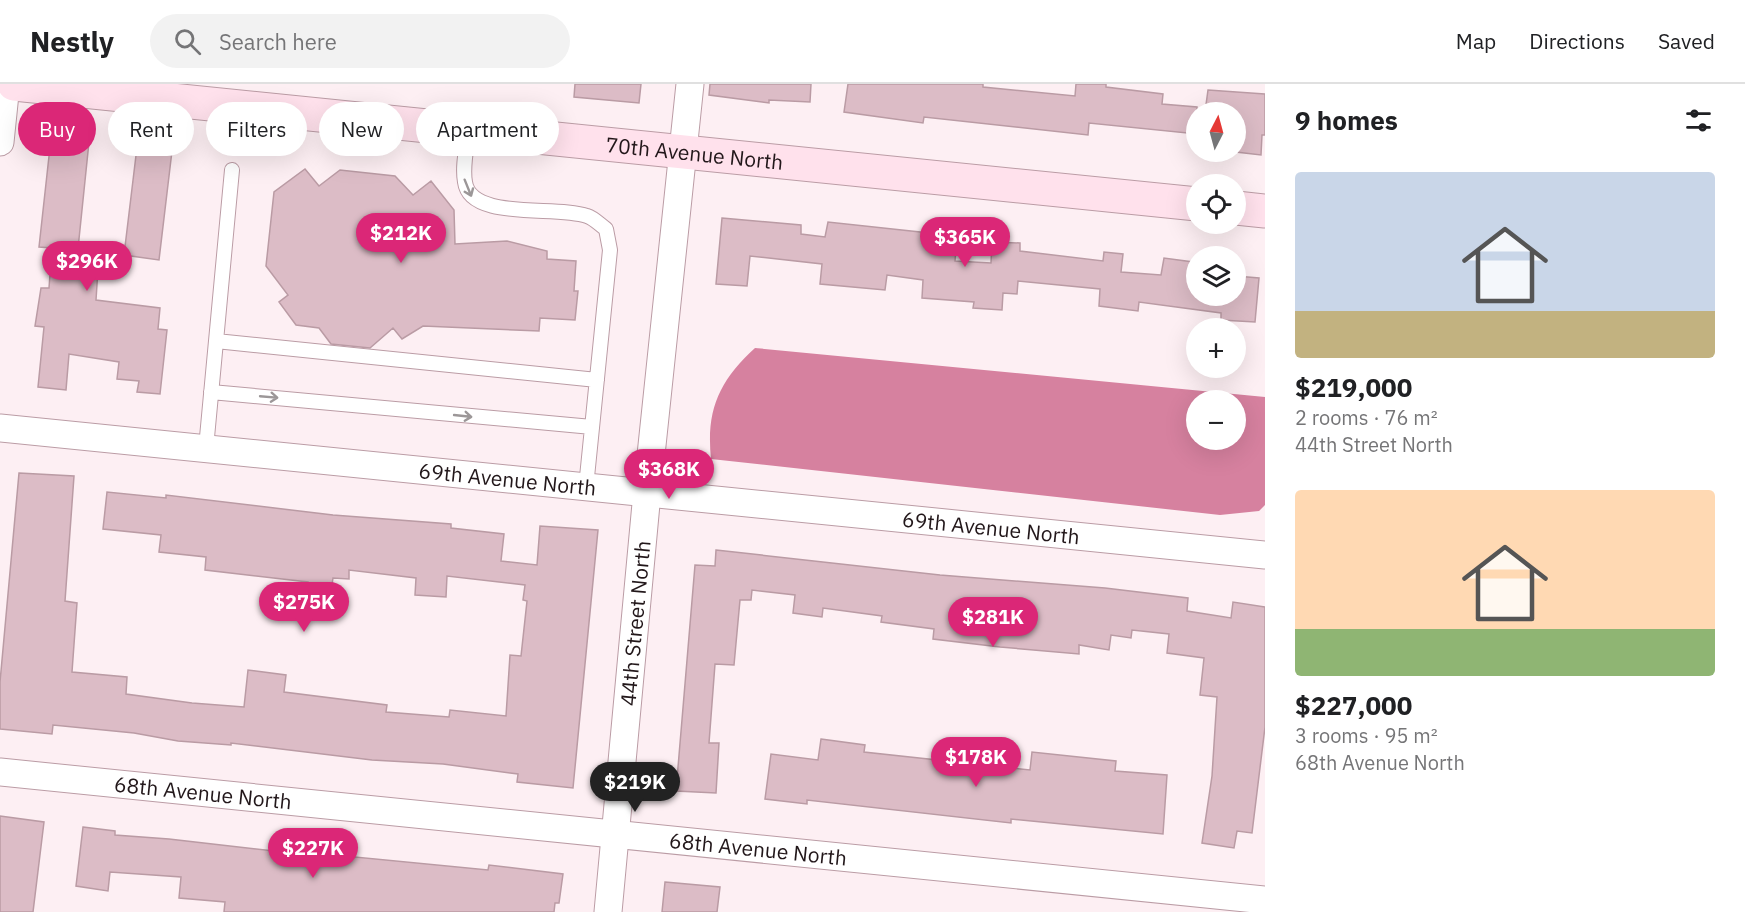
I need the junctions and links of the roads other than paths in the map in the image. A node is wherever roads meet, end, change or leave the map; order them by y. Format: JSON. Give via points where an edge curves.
{"nodes":[{"id":1,"x":6,"y":84,"type":"edge"},
{"id":2,"x":14,"y":84,"type":"edge"},
{"id":3,"x":690,"y":84,"type":"edge"},
{"id":4,"x":416,"y":125,"type":"edge"},
{"id":5,"x":559,"y":139,"type":"edge"},
{"id":6,"x":0,"y":142,"type":"edge"},
{"id":7,"x":683,"y":152,"type":"junction"},
{"id":8,"x":467,"y":156,"type":"edge"},
{"id":9,"x":232,"y":170,"type":"dead end"},
{"id":10,"x":1186,"y":203,"type":"edge"},
{"id":11,"x":1246,"y":209,"type":"edge"},
{"id":12,"x":1265,"y":211,"type":"edge"},
{"id":13,"x":216,"y":341,"type":"junction"},
{"id":14,"x":597,"y":380,"type":"junction"},
{"id":15,"x":211,"y":392,"type":"junction"},
{"id":16,"x":592,"y":427,"type":"junction"},
{"id":17,"x":0,"y":428,"type":"edge"},
{"id":18,"x":206,"y":448,"type":"junction"},
{"id":19,"x":586,"y":487,"type":"junction"},
{"id":20,"x":647,"y":493,"type":"junction"},
{"id":21,"x":1265,"y":555,"type":"edge"},
{"id":22,"x":0,"y":772,"type":"edge"},
{"id":23,"x":616,"y":834,"type":"junction"},
{"id":24,"x":1265,"y":900,"type":"edge"},
{"id":25,"x":608,"y":912,"type":"edge"}],
"edges":[{"from":1,"to":6,"type":"street"},
{"from":2,"to":4,"type":"street","name":"70th Avenue North"},
{"from":3,"to":7,"type":"street","name":"44th Street North"},
{"from":5,"to":7,"type":"street","name":"70th Avenue North"},
{"from":7,"to":10,"type":"street","name":"70th Avenue North"},
{"from":7,"to":20,"type":"street","name":"44th Street North"},
{"from":8,"to":14,"type":"lane","one_way":true,"via":[[465,183],[473,198],[487,206],[589,216],[606,229],[610,250]]},
{"from":9,"to":13,"type":"lane"},
{"from":11,"to":12,"type":"street"},
{"from":13,"to":14,"type":"lane"},
{"from":13,"to":15,"type":"lane"},
{"from":14,"to":16,"type":"lane"},
{"from":15,"to":16,"type":"lane","one_way":true},
{"from":15,"to":18,"type":"lane"},
{"from":16,"to":19,"type":"lane"},
{"from":17,"to":18,"type":"street","name":"69th Avenue North"},
{"from":18,"to":19,"type":"street","name":"69th Avenue North"},
{"from":19,"to":20,"type":"street","name":"69th Avenue North"},
{"from":20,"to":21,"type":"street","name":"69th Avenue North"},
{"from":20,"to":23,"type":"street","name":"44th Street North"},
{"from":22,"to":23,"type":"street","name":"68th Avenue North"},
{"from":23,"to":24,"type":"street","name":"68th Avenue North"},
{"from":23,"to":25,"type":"street","name":"44th Street North"}]}
